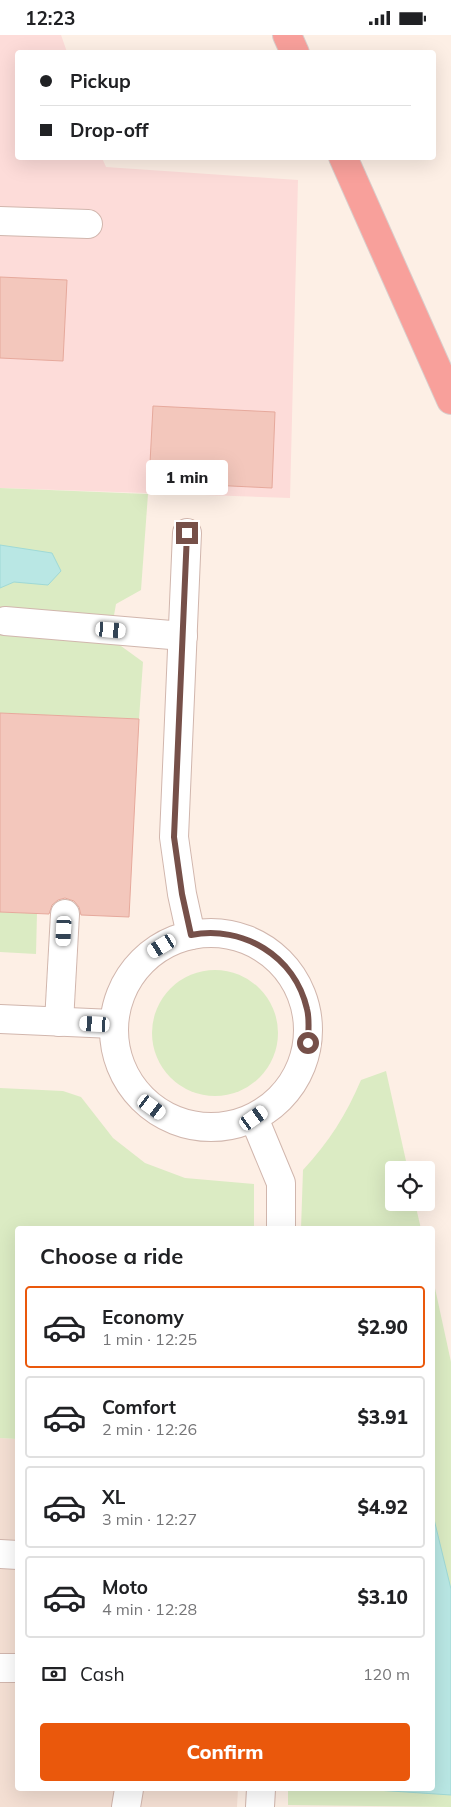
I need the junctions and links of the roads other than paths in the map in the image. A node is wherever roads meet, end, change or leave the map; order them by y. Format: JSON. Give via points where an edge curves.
{"nodes":[{"id":1,"x":287,"y":35,"type":"edge"},
{"id":2,"x":294,"y":50,"type":"edge"},
{"id":3,"x":344,"y":160,"type":"edge"},
{"id":4,"x":0,"y":221,"type":"edge"},
{"id":5,"x":88,"y":224,"type":"dead end"},
{"id":6,"x":451,"y":400,"type":"edge"},
{"id":7,"x":187,"y":533,"type":"dead end"},
{"id":8,"x":5,"y":621,"type":"dead end"},
{"id":9,"x":183,"y":636,"type":"junction"},
{"id":10,"x":65,"y":914,"type":"dead end"},
{"id":11,"x":191,"y":935,"type":"junction"},
{"id":12,"x":0,"y":1019,"type":"edge"},
{"id":13,"x":59,"y":1022,"type":"junction"},
{"id":14,"x":113,"y":1024,"type":"junction"},
{"id":15,"x":254,"y":1118,"type":"junction"},
{"id":16,"x":281,"y":1226,"type":"edge"},
{"id":17,"x":0,"y":1554,"type":"edge"},
{"id":18,"x":15,"y":1555,"type":"edge"},
{"id":19,"x":0,"y":1668,"type":"edge"},
{"id":20,"x":15,"y":1669,"type":"edge"},
{"id":21,"x":129,"y":1791,"type":"edge"},
{"id":22,"x":261,"y":1791,"type":"edge"},
{"id":23,"x":126,"y":1807,"type":"edge"},
{"id":24,"x":260,"y":1807,"type":"edge"}],
"edges":[{"from":1,"to":2,"type":"highway"},
{"from":3,"to":6,"type":"highway"},
{"from":4,"to":5,"type":"street"},
{"from":7,"to":9,"type":"street"},
{"from":8,"to":9,"type":"street"},
{"from":9,"to":11,"type":"street","via":[[174,837]]},
{"from":10,"to":13,"type":"street"},
{"from":11,"to":14,"type":"street","via":[[176,938],[147,955],[125,980]]},
{"from":11,"to":15,"type":"street","via":[[209,931],[243,936],[272,953],[295,978],[307,1009],[308,1043],[298,1075],[279,1100]]},
{"from":12,"to":13,"type":"street"},
{"from":13,"to":14,"type":"street"},
{"from":14,"to":15,"type":"street","via":[[113,1043],[122,1073],[140,1098],[164,1116],[194,1126],[224,1127]]},
{"from":15,"to":16,"type":"street","via":[[282,1183]]},
{"from":17,"to":18,"type":"street"},
{"from":19,"to":20,"type":"street"},
{"from":21,"to":23,"type":"street"},
{"from":22,"to":24,"type":"street"}]}
